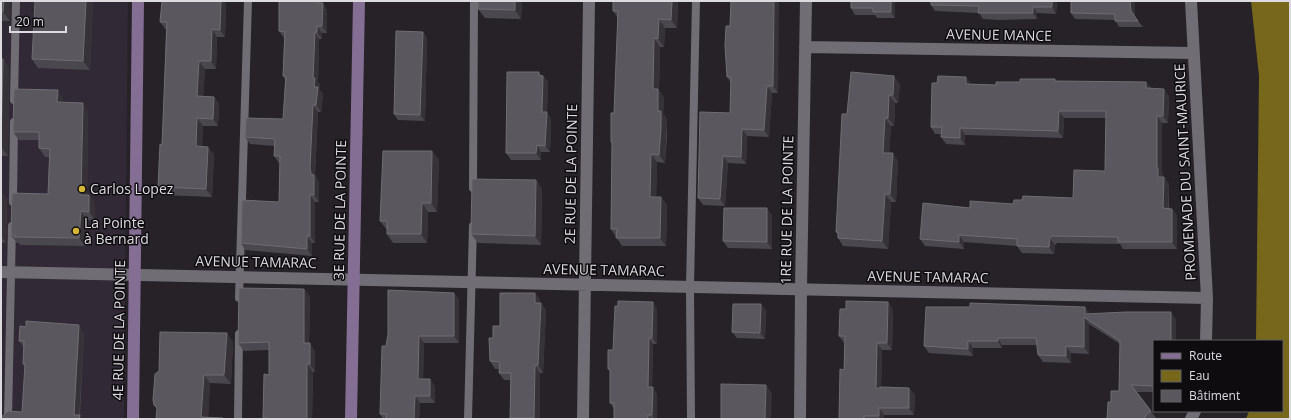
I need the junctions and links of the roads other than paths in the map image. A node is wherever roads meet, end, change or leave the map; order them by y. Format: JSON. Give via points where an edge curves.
{"nodes":[{"id":1,"x":16,"y":1,"type":"edge"},
{"id":2,"x":138,"y":1,"type":"edge"},
{"id":3,"x":248,"y":1,"type":"edge"},
{"id":4,"x":359,"y":1,"type":"edge"},
{"id":5,"x":474,"y":1,"type":"edge"},
{"id":6,"x":589,"y":1,"type":"edge"},
{"id":7,"x":696,"y":1,"type":"edge"},
{"id":8,"x":806,"y":1,"type":"edge"},
{"id":9,"x":1191,"y":1,"type":"edge"},
{"id":10,"x":805,"y":47,"type":"junction"},
{"id":11,"x":1193,"y":53,"type":"junction"},
{"id":12,"x":473,"y":196,"type":"edge"},
{"id":13,"x":473,"y":219,"type":"edge"},
{"id":14,"x":6,"y":272,"type":"edge"},
{"id":15,"x":135,"y":275,"type":"junction"},
{"id":16,"x":239,"y":277,"type":"junction"},
{"id":17,"x":353,"y":279,"type":"junction"},
{"id":18,"x":472,"y":282,"type":"junction"},
{"id":19,"x":585,"y":284,"type":"junction"},
{"id":20,"x":690,"y":287,"type":"junction"},
{"id":21,"x":801,"y":289,"type":"junction"},
{"id":22,"x":1207,"y":298,"type":"junction"},
{"id":23,"x":239,"y":308,"type":"edge"},
{"id":24,"x":239,"y":324,"type":"edge"},
{"id":25,"x":1206,"y":340,"type":"edge"},
{"id":26,"x":8,"y":419,"type":"edge"},
{"id":27,"x":133,"y":419,"type":"edge"},
{"id":28,"x":238,"y":419,"type":"edge"},
{"id":29,"x":351,"y":419,"type":"edge"},
{"id":30,"x":468,"y":419,"type":"edge"},
{"id":31,"x":583,"y":419,"type":"edge"},
{"id":32,"x":691,"y":419,"type":"edge"},
{"id":33,"x":800,"y":419,"type":"edge"}],
"edges":[{"from":1,"to":14,"type":"lane","via":[[12,212]]},
{"from":2,"to":15,"type":"street","name":"4E RUE DE LA POINTE"},
{"from":3,"to":16,"type":"lane"},
{"from":4,"to":17,"type":"street","name":"3E RUE DE LA POINTE"},
{"from":5,"to":12,"type":"lane"},
{"from":6,"to":19,"type":"street","name":"2E RUE DE LA POINTE"},
{"from":7,"to":20,"type":"lane"},
{"from":8,"to":10,"type":"street","name":"1RE RUE DE LA POINTE"},
{"from":9,"to":11,"type":"street","name":"PROMENADE DU SAINT-MAURICE"},
{"from":10,"to":11,"type":"street","name":"AVENUE MANCE"},
{"from":10,"to":21,"type":"street","name":"1RE RUE DE LA POINTE"},
{"from":11,"to":22,"type":"street","name":"PROMENADE DU SAINT-MAURICE"},
{"from":13,"to":18,"type":"lane"},
{"from":14,"to":15,"type":"street","name":"AVENUE TAMARAC"},
{"from":14,"to":26,"type":"lane"},
{"from":15,"to":16,"type":"street","name":"AVENUE TAMARAC"},
{"from":15,"to":27,"type":"street","name":"4E RUE DE LA POINTE"},
{"from":16,"to":17,"type":"street","name":"AVENUE TAMARAC"},
{"from":16,"to":23,"type":"lane"},
{"from":17,"to":18,"type":"street","name":"AVENUE TAMARAC"},
{"from":17,"to":29,"type":"street","name":"3E RUE DE LA POINTE"},
{"from":18,"to":19,"type":"street","name":"AVENUE TAMARAC"},
{"from":18,"to":30,"type":"lane"},
{"from":19,"to":20,"type":"street","name":"AVENUE TAMARAC"},
{"from":19,"to":31,"type":"street","name":"2E RUE DE LA POINTE"},
{"from":20,"to":21,"type":"street","name":"AVENUE TAMARAC"},
{"from":20,"to":32,"type":"lane"},
{"from":21,"to":22,"type":"street","name":"AVENUE TAMARAC"},
{"from":21,"to":33,"type":"street","name":"1RE RUE DE LA POINTE"},
{"from":22,"to":25,"type":"street","name":"PROMENADE DU SAINT-MAURICE"},
{"from":24,"to":28,"type":"lane"}]}
